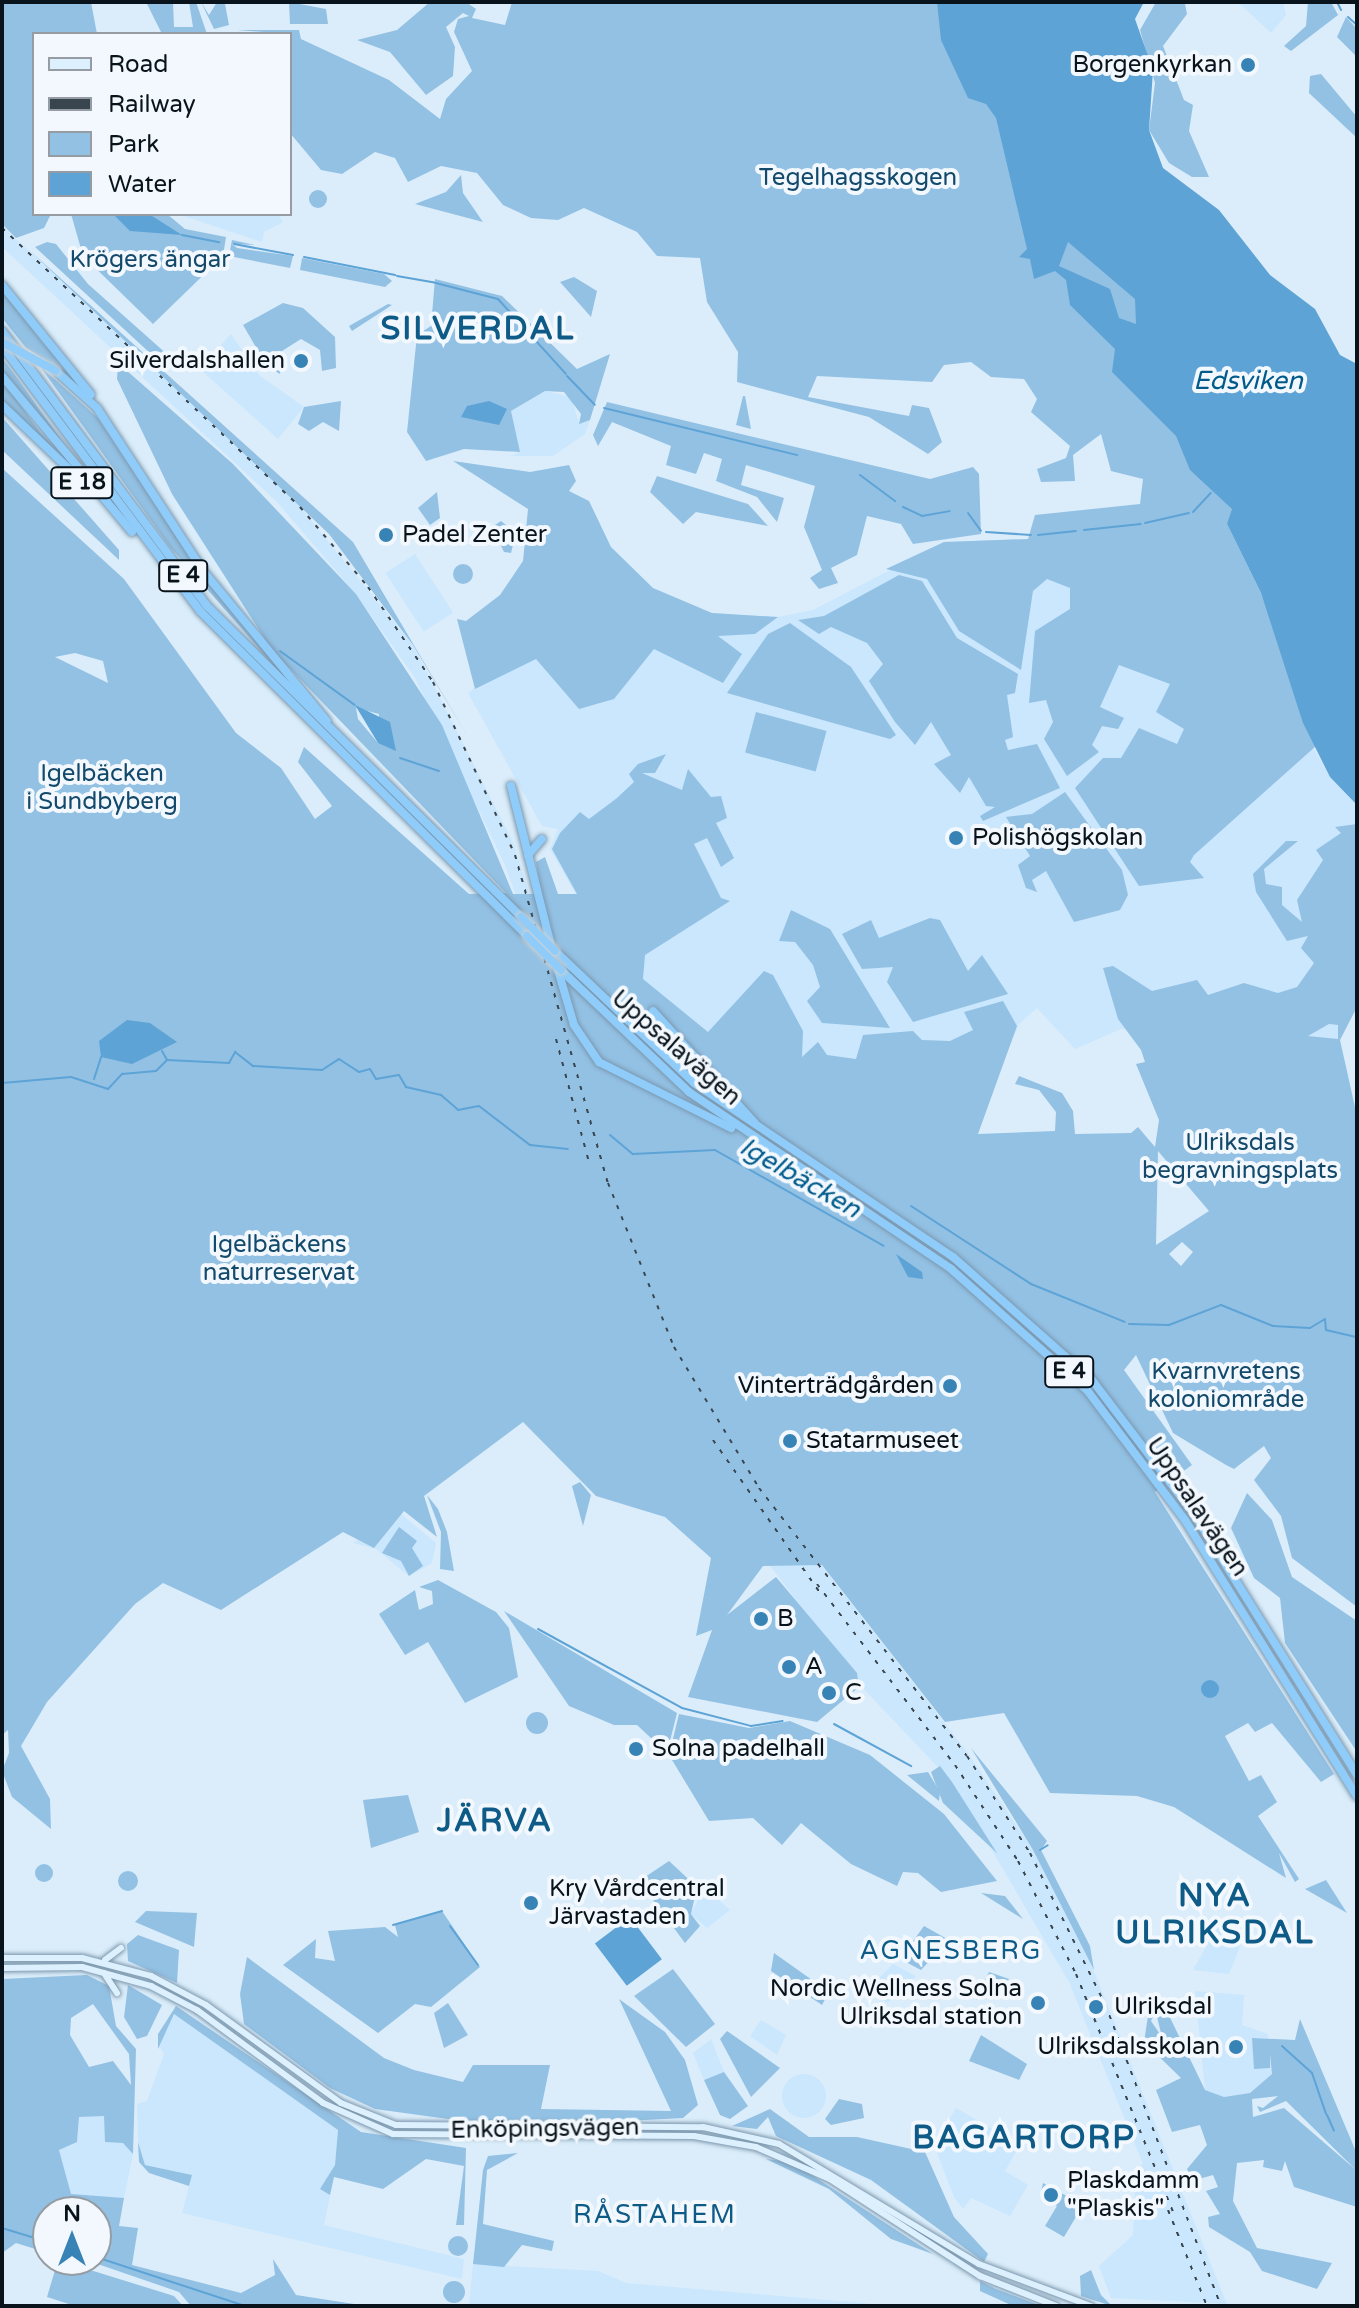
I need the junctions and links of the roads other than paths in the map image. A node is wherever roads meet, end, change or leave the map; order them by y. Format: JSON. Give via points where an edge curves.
{"nodes":[{"id":1,"x":2,"y":285,"type":"edge"},
{"id":2,"x":2,"y":331,"type":"edge"},
{"id":3,"x":2,"y":344,"type":"edge"},
{"id":4,"x":2,"y":376,"type":"edge"},
{"id":5,"x":2,"y":405,"type":"edge"},
{"id":6,"x":123,"y":447,"type":"junction"},
{"id":7,"x":160,"y":563,"type":"junction"},
{"id":8,"x":511,"y":786,"type":"dead end"},
{"id":9,"x":396,"y":795,"type":"junction"},
{"id":10,"x":542,"y":839,"type":"dead end"},
{"id":11,"x":528,"y":855,"type":"junction"},
{"id":12,"x":653,"y":1011,"type":"dead end"},
{"id":13,"x":750,"y":1136,"type":"junction"},
{"id":14,"x":777,"y":1142,"type":"junction"},
{"id":15,"x":1357,"y":1775,"type":"edge"},
{"id":16,"x":1357,"y":1796,"type":"edge"},
{"id":17,"x":2,"y":1958,"type":"edge"},
{"id":18,"x":103,"y":1961,"type":"junction"},
{"id":19,"x":2,"y":1968,"type":"edge"},
{"id":20,"x":130,"y":1968,"type":"junction"},
{"id":21,"x":102,"y":1971,"type":"junction"},
{"id":22,"x":134,"y":1980,"type":"junction"},
{"id":23,"x":703,"y":2127,"type":"junction"},
{"id":24,"x":694,"y":2136,"type":"junction"},
{"id":25,"x":710,"y":2137,"type":"junction"},
{"id":26,"x":1067,"y":2303,"type":"edge"},
{"id":27,"x":1056,"y":2306,"type":"edge"},
{"id":28,"x":1091,"y":2306,"type":"edge"}],
"edges":[{"from":1,"to":6,"type":"highway"},
{"from":2,"to":9,"type":"highway","name":"Uppsalavägen","number":"E 4","via":[[207,606]]},
{"from":3,"to":6,"type":"highway","number":"E 18","bridge":true,"via":[[56,371]]},
{"from":3,"to":7,"type":"highway","name":"Uppsalavägen","number":"E 4"},
{"from":4,"to":7,"type":"highway"},
{"from":5,"to":7,"type":"highway","number":"E 18"},
{"from":6,"to":9,"type":"highway","number":"E 18","via":[[228,603]]},
{"from":7,"to":13,"type":"highway","name":"Uppsalavägen","number":"E 4","bridge":true,"via":[[269,686],[561,970],[689,1092]]},
{"from":8,"to":11,"type":"highway"},
{"from":9,"to":14,"type":"highway","name":"Uppsalavägen","number":"E 4","bridge":true,"via":[[694,1083]]},
{"from":10,"to":11,"type":"highway"},
{"from":11,"to":13,"type":"highway","via":[[571,1015],[592,1054],[625,1081]]},
{"from":12,"to":14,"type":"highway","via":[[711,1082]]},
{"from":13,"to":16,"type":"highway","name":"Uppsalavägen","number":"E 4","via":[[951,1269],[1087,1390],[1185,1520]]},
{"from":14,"to":15,"type":"highway","name":"Uppsalavägen","number":"E 4","via":[[953,1257],[1092,1380],[1194,1514]]},
{"from":17,"to":18,"type":"main road","name":"Enköpingsvägen"},
{"from":18,"to":20,"type":"main road","name":"Enköpingsvägen"},
{"from":18,"to":20,"type":"main road","via":[[121,1948]]},
{"from":19,"to":21,"type":"main road","name":"Enköpingsvägen"},
{"from":20,"to":23,"type":"main road","name":"Enköpingsvägen","via":[[206,2005],[341,2103],[396,2125]]},
{"from":21,"to":22,"type":"main road","name":"Enköpingsvägen"},
{"from":21,"to":22,"type":"main road","via":[[117,1993]]},
{"from":22,"to":24,"type":"main road","name":"Enköpingsvägen","via":[[197,2010],[323,2103],[380,2130],[444,2140]]},
{"from":23,"to":24,"type":"main road"},
{"from":23,"to":25,"type":"main road"},
{"from":23,"to":26,"type":"main road","name":"Enköpingsvägen","via":[[802,2154],[979,2264]]},
{"from":24,"to":25,"type":"main road","name":"Enköpingsvägen"},
{"from":25,"to":27,"type":"main road","name":"Enköpingsvägen","via":[[799,2163],[980,2276]]},
{"from":26,"to":28,"type":"main road","name":"Enköpingsvägen"}]}
